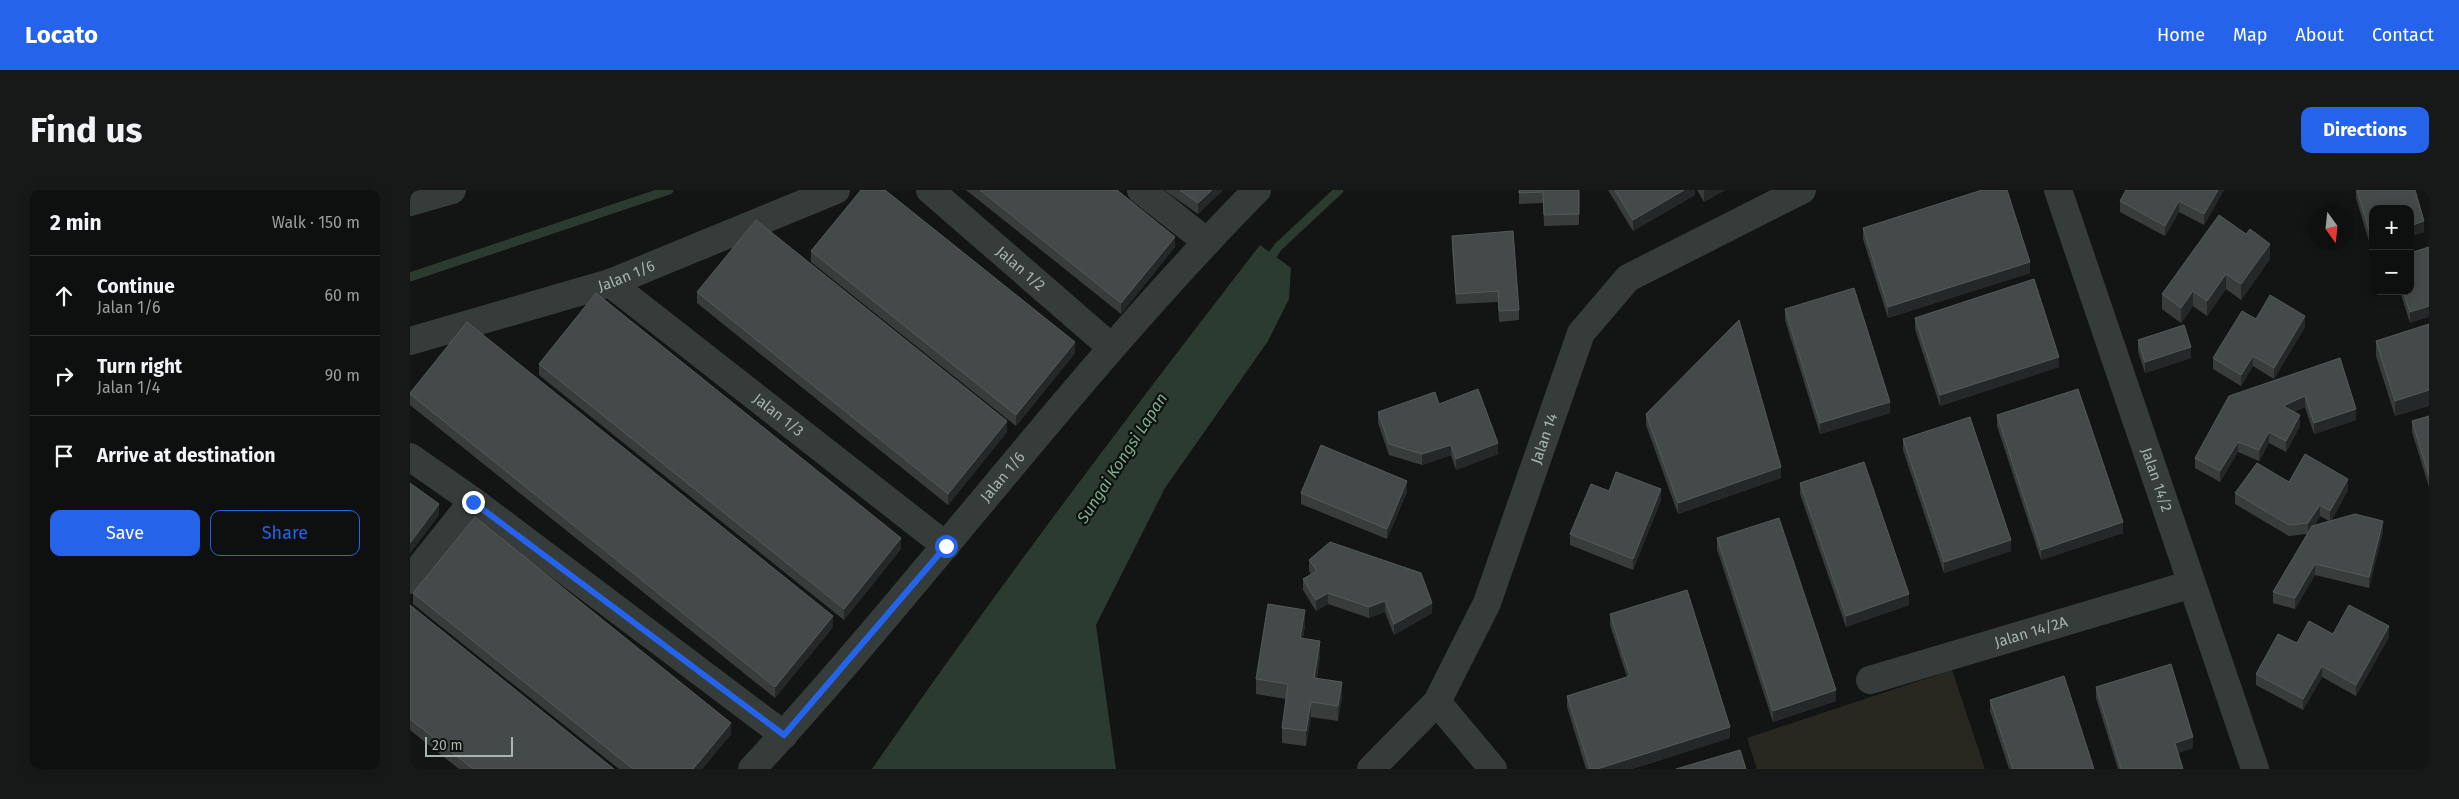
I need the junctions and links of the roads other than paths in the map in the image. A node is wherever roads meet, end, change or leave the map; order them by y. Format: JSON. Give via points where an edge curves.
{"nodes":[{"id":1,"x":452,"y":190,"type":"edge"},
{"id":2,"x":836,"y":190,"type":"edge"},
{"id":3,"x":930,"y":190,"type":"edge"},
{"id":4,"x":1141,"y":190,"type":"edge"},
{"id":5,"x":1257,"y":190,"type":"edge"},
{"id":6,"x":1802,"y":190,"type":"edge"},
{"id":7,"x":2058,"y":190,"type":"edge"},
{"id":8,"x":410,"y":202,"type":"edge"},
{"id":9,"x":1207,"y":242,"type":"junction"},
{"id":10,"x":610,"y":283,"type":"junction"},
{"id":11,"x":410,"y":341,"type":"edge"},
{"id":12,"x":1111,"y":347,"type":"junction"},
{"id":13,"x":410,"y":457,"type":"edge"},
{"id":14,"x":473,"y":502,"type":"junction"},
{"id":15,"x":946,"y":546,"type":"junction"},
{"id":16,"x":410,"y":580,"type":"edge"},
{"id":17,"x":2192,"y":584,"type":"junction"},
{"id":18,"x":1870,"y":680,"type":"dead end"},
{"id":19,"x":1437,"y":702,"type":"junction"},
{"id":20,"x":784,"y":735,"type":"junction"},
{"id":21,"x":752,"y":769,"type":"edge"},
{"id":22,"x":1371,"y":769,"type":"edge"},
{"id":23,"x":1493,"y":769,"type":"edge"},
{"id":24,"x":2255,"y":769,"type":"edge"}],
"edges":[{"from":1,"to":8,"type":"street"},
{"from":2,"to":10,"type":"street","name":"Jalan 1/6"},
{"from":3,"to":12,"type":"street","name":"Jalan 1/2"},
{"from":4,"to":9,"type":"street"},
{"from":5,"to":9,"type":"street","name":"Jalan 1/6"},
{"from":6,"to":19,"type":"street","name":"Jalan 14","via":[[1628,278],[1581,333],[1486,603]]},
{"from":7,"to":17,"type":"street","name":"Jalan 14/2"},
{"from":9,"to":12,"type":"street","name":"Jalan 1/6"},
{"from":10,"to":11,"type":"street","name":"Jalan 1/6"},
{"from":10,"to":15,"type":"street","name":"Jalan 1/3"},
{"from":12,"to":15,"type":"street","name":"Jalan 1/6"},
{"from":13,"to":14,"type":"street"},
{"from":14,"to":16,"type":"street"},
{"from":14,"to":20,"type":"street"},
{"from":15,"to":20,"type":"street","name":"Jalan 1/6"},
{"from":17,"to":18,"type":"street","name":"Jalan 14/2A"},
{"from":17,"to":24,"type":"street","name":"Jalan 14/2"},
{"from":19,"to":22,"type":"street","name":"Jalan 14"},
{"from":19,"to":23,"type":"street"},
{"from":20,"to":21,"type":"street","name":"Jalan 1/6"}]}
